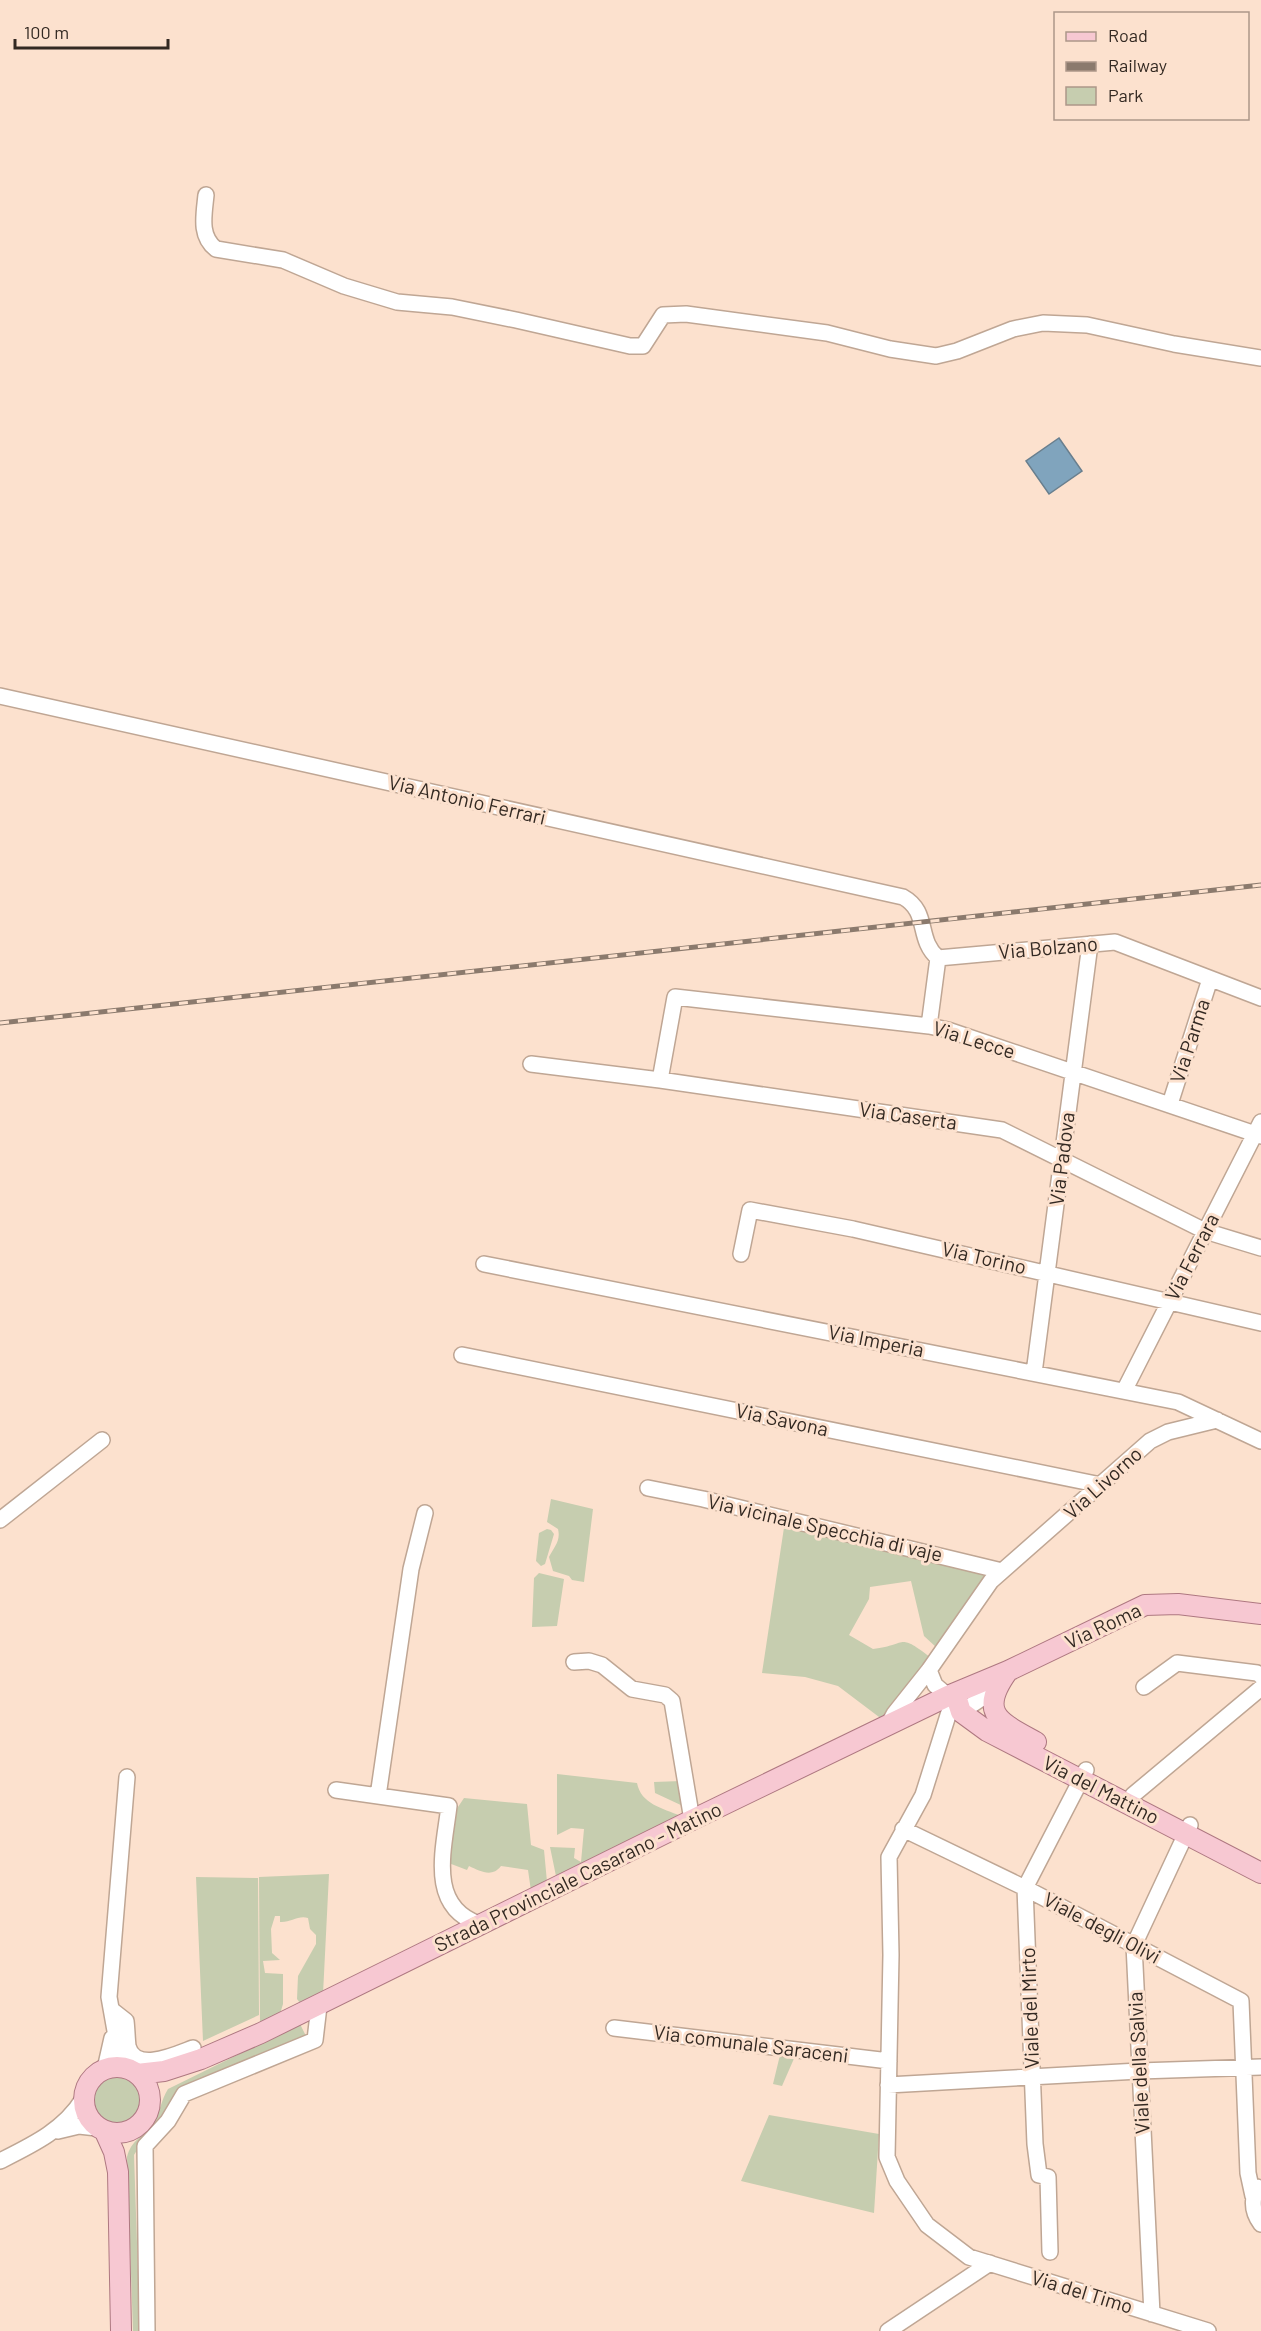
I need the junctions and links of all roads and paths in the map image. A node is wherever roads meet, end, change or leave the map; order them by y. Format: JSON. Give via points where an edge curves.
{"nodes":[{"id":1,"x":206,"y":195,"type":"dead end"},
{"id":2,"x":1261,"y":358,"type":"edge"},
{"id":3,"x":0,"y":696,"type":"edge"},
{"id":4,"x":1090,"y":944,"type":"junction"},
{"id":5,"x":938,"y":958,"type":"junction"},
{"id":6,"x":1210,"y":979,"type":"junction"},
{"id":7,"x":1261,"y":998,"type":"edge"},
{"id":8,"x":929,"y":1026,"type":"junction"},
{"id":9,"x":531,"y":1064,"type":"dead end"},
{"id":10,"x":1073,"y":1072,"type":"junction"},
{"id":11,"x":660,"y":1080,"type":"junction"},
{"id":12,"x":1170,"y":1104,"type":"junction"},
{"id":13,"x":1259,"y":1130,"type":"edge"},
{"id":14,"x":1062,"y":1160,"type":"junction"},
{"id":15,"x":1205,"y":1231,"type":"junction"},
{"id":16,"x":1261,"y":1248,"type":"edge"},
{"id":17,"x":741,"y":1254,"type":"dead end"},
{"id":18,"x":484,"y":1264,"type":"dead end"},
{"id":19,"x":1047,"y":1272,"type":"junction"},
{"id":20,"x":1170,"y":1301,"type":"junction"},
{"id":21,"x":1261,"y":1323,"type":"edge"},
{"id":22,"x":462,"y":1355,"type":"dead end"},
{"id":23,"x":1034,"y":1373,"type":"junction"},
{"id":24,"x":1124,"y":1391,"type":"junction"},
{"id":25,"x":1217,"y":1420,"type":"junction"},
{"id":26,"x":102,"y":1440,"type":"dead end"},
{"id":27,"x":1261,"y":1441,"type":"edge"},
{"id":28,"x":1101,"y":1485,"type":"junction"},
{"id":29,"x":648,"y":1488,"type":"dead end"},
{"id":30,"x":425,"y":1513,"type":"dead end"},
{"id":31,"x":0,"y":1520,"type":"edge"},
{"id":32,"x":1002,"y":1571,"type":"junction"},
{"id":33,"x":1261,"y":1614,"type":"edge"},
{"id":34,"x":574,"y":1662,"type":"dead end"},
{"id":35,"x":929,"y":1670,"type":"junction"},
{"id":36,"x":1008,"y":1671,"type":"junction"},
{"id":37,"x":1261,"y":1676,"type":"edge"},
{"id":38,"x":1144,"y":1687,"type":"dead end"},
{"id":39,"x":915,"y":1688,"type":"junction"},
{"id":40,"x":997,"y":1688,"type":"junction"},
{"id":41,"x":1261,"y":1688,"type":"edge"},
{"id":42,"x":951,"y":1695,"type":"junction"},
{"id":43,"x":922,"y":1709,"type":"junction"},
{"id":44,"x":962,"y":1712,"type":"junction"},
{"id":45,"x":888,"y":1725,"type":"junction"},
{"id":46,"x":1084,"y":1775,"type":"junction"},
{"id":47,"x":127,"y":1777,"type":"dead end"},
{"id":48,"x":336,"y":1790,"type":"dead end"},
{"id":49,"x":378,"y":1796,"type":"junction"},
{"id":50,"x":1130,"y":1799,"type":"junction"},
{"id":51,"x":692,"y":1820,"type":"junction"},
{"id":52,"x":903,"y":1829,"type":"junction"},
{"id":53,"x":1188,"y":1829,"type":"junction"},
{"id":54,"x":1261,"y":1861,"type":"edge"},
{"id":55,"x":1261,"y":1873,"type":"edge"},
{"id":56,"x":1025,"y":1888,"type":"junction"},
{"id":57,"x":479,"y":1924,"type":"junction"},
{"id":58,"x":1134,"y":1945,"type":"junction"},
{"id":59,"x":319,"y":2006,"type":"junction"},
{"id":60,"x":113,"y":2015,"type":"junction"},
{"id":61,"x":614,"y":2028,"type":"dead end"},
{"id":62,"x":197,"y":2054,"type":"junction"},
{"id":63,"x":889,"y":2061,"type":"junction"},
{"id":64,"x":1244,"y":2067,"type":"junction"},
{"id":65,"x":1261,"y":2067,"type":"edge"},
{"id":66,"x":105,"y":2069,"type":"junction"},
{"id":67,"x":1139,"y":2071,"type":"junction"},
{"id":68,"x":134,"y":2072,"type":"junction"},
{"id":69,"x":1033,"y":2077,"type":"junction"},
{"id":70,"x":888,"y":2085,"type":"junction"},
{"id":71,"x":83,"y":2099,"type":"junction"},
{"id":72,"x":150,"y":2104,"type":"junction"},
{"id":73,"x":101,"y":2130,"type":"junction"},
{"id":74,"x":133,"y":2130,"type":"junction"},
{"id":75,"x":55,"y":2132,"type":"junction"},
{"id":76,"x":0,"y":2161,"type":"edge"},
{"id":77,"x":118,"y":2172,"type":"junction"},
{"id":78,"x":1257,"y":2189,"type":"edge"},
{"id":79,"x":1261,"y":2224,"type":"edge"},
{"id":80,"x":1050,"y":2252,"type":"dead end"},
{"id":81,"x":990,"y":2263,"type":"junction"},
{"id":82,"x":1152,"y":2314,"type":"junction"},
{"id":83,"x":121,"y":2331,"type":"edge"},
{"id":84,"x":147,"y":2331,"type":"edge"},
{"id":85,"x":888,"y":2331,"type":"edge"},
{"id":86,"x":1208,"y":2331,"type":"edge"}],
"edges":[{"from":1,"to":2,"type":"street","via":[[203,226],[208,243],[216,249],[283,260],[397,303],[463,309],[630,346],[643,346],[663,315],[686,314],[816,331],[936,356],[1013,329],[1043,323],[1087,325]]},
{"from":3,"to":5,"type":"street","name":"Via Antonio Ferrari","via":[[903,897],[920,913],[926,942]]},
{"from":4,"to":5,"type":"street","name":"Via Bolzano"},
{"from":4,"to":6,"type":"street","name":"Via Bolzano","via":[[1115,942]]},
{"from":4,"to":10,"type":"street","name":"Via Padova"},
{"from":5,"to":8,"type":"street"},
{"from":6,"to":7,"type":"street","name":"Via Bolzano"},
{"from":6,"to":12,"type":"street","name":"Via Parma"},
{"from":8,"to":10,"type":"street","name":"Via Lecce"},
{"from":8,"to":11,"type":"street","name":"Via Lecce","via":[[675,997]]},
{"from":9,"to":11,"type":"street","name":"Via Caserta"},
{"from":10,"to":12,"type":"street","name":"Via Lecce"},
{"from":10,"to":14,"type":"street","name":"Via Padova"},
{"from":11,"to":14,"type":"street","name":"Via Caserta","via":[[1002,1130]]},
{"from":12,"to":13,"type":"street","name":"Via Lecce"},
{"from":13,"to":15,"type":"street","name":"Via Ferrara"},
{"from":14,"to":15,"type":"street","name":"Via Caserta"},
{"from":14,"to":19,"type":"street","name":"Via Padova"},
{"from":15,"to":16,"type":"street","name":"Via Caserta"},
{"from":15,"to":20,"type":"street","name":"Via Ferrara"},
{"from":17,"to":19,"type":"street","name":"Via Torino","via":[[750,1210]]},
{"from":18,"to":23,"type":"street","name":"Via Imperia"},
{"from":19,"to":20,"type":"street","name":"Via Torino"},
{"from":19,"to":23,"type":"street","name":"Via Padova"},
{"from":20,"to":21,"type":"street","name":"Via Torino"},
{"from":20,"to":24,"type":"street","name":"Via Ferrara"},
{"from":22,"to":28,"type":"street","name":"Via Savona"},
{"from":23,"to":24,"type":"street","name":"Via Imperia"},
{"from":24,"to":25,"type":"street","name":"Via Imperia","via":[[1178,1402]]},
{"from":25,"to":27,"type":"street","name":"Via Imperia"},
{"from":25,"to":28,"type":"street","name":"Via Livorno","via":[[1168,1432],[1150,1441]]},
{"from":26,"to":31,"type":"street"},
{"from":28,"to":32,"type":"street","name":"Via Livorno"},
{"from":29,"to":32,"type":"street","name":"Via vicinale Specchia di vaje"},
{"from":30,"to":49,"type":"street","via":[[411,1569]]},
{"from":32,"to":35,"type":"street","name":"Via Livorno","via":[[975,1602]]},
{"from":33,"to":36,"type":"main road","name":"Via Roma","via":[[1178,1604],[1145,1605]]},
{"from":34,"to":51,"type":"street","via":[[602,1665],[632,1689],[665,1695],[672,1701]]},
{"from":35,"to":39,"type":"street","name":"Via Livorno"},
{"from":35,"to":42,"type":"street","via":[[935,1685]]},
{"from":35,"to":43,"type":"street"},
{"from":36,"to":40,"type":"main road"},
{"from":36,"to":42,"type":"main road","name":"Via Roma"},
{"from":37,"to":38,"type":"street","via":[[1177,1663]]},
{"from":39,"to":43,"type":"street","via":[[912,1699]]},
{"from":39,"to":45,"type":"street","name":"Via Livorno"},
{"from":40,"to":44,"type":"street"},
{"from":40,"to":46,"type":"main road","name":"Via del Mattino","via":[[993,1704],[1005,1725]]},
{"from":41,"to":50,"type":"street"},
{"from":42,"to":43,"type":"main road","name":"Strada Provinciale Casarano - Matino"},
{"from":42,"to":44,"type":"main road"},
{"from":42,"to":52,"type":"street","via":[[923,1796]]},
{"from":43,"to":45,"type":"main road","name":"Strada Provinciale Casarano - Matino"},
{"from":44,"to":46,"type":"main road","name":"Via del Mattino","via":[[987,1731]]},
{"from":45,"to":51,"type":"main road","name":"Strada Provinciale Casarano - Matino"},
{"from":46,"to":50,"type":"main road","name":"Via del Mattino"},
{"from":46,"to":56,"type":"street","name":"Viale del Mirto"},
{"from":47,"to":60,"type":"street","via":[[109,1997]]},
{"from":48,"to":49,"type":"street"},
{"from":49,"to":57,"type":"street","via":[[449,1806],[442,1881],[447,1898],[465,1919]]},
{"from":50,"to":53,"type":"main road","name":"Via del Mattino"},
{"from":51,"to":57,"type":"main road","name":"Strada Provinciale Casarano - Matino"},
{"from":52,"to":56,"type":"street","name":"Viale degli Olivi"},
{"from":52,"to":63,"type":"street","via":[[889,1857]]},
{"from":53,"to":54,"type":"main road","name":"Via del Mattino"},
{"from":53,"to":55,"type":"main road","name":"Via del Mattino"},
{"from":53,"to":58,"type":"street","name":"Viale della Salvia"},
{"from":56,"to":58,"type":"street","name":"Viale degli Olivi"},
{"from":56,"to":69,"type":"street","name":"Viale del Mirto"},
{"from":57,"to":59,"type":"main road","name":"Strada Provinciale Casarano - Matino"},
{"from":58,"to":64,"type":"street","name":"Viale degli Olivi","via":[[1241,2001]]},
{"from":58,"to":67,"type":"street","name":"Viale della Salvia"},
{"from":59,"to":62,"type":"main road","name":"Strada Provinciale Casarano - Matino"},
{"from":59,"to":84,"type":"street","via":[[315,2040],[184,2094],[168,2121],[145,2145]]},
{"from":60,"to":62,"type":"street","via":[[126,2022],[129,2048],[134,2056],[162,2061]]},
{"from":60,"to":66,"type":"street"},
{"from":60,"to":68,"type":"street","via":[[120,2059]]},
{"from":61,"to":63,"type":"street","name":"Via comunale Saraceni"},
{"from":62,"to":68,"type":"main road","name":"Strada Provinciale Casarano - Matino","via":[[164,2072]]},
{"from":62,"to":72,"type":"main road","name":"Strada Provinciale Casarano - Matino","via":[[163,2085]]},
{"from":63,"to":70,"type":"street"},
{"from":64,"to":65,"type":"street"},
{"from":64,"to":67,"type":"street"},
{"from":64,"to":78,"type":"street","via":[[1248,2173]]},
{"from":66,"to":68,"type":"main road","name":"Strada Provinciale Casarano - Matino"},
{"from":66,"to":71,"type":"main road","via":[[90,2081]]},
{"from":67,"to":69,"type":"street"},
{"from":67,"to":82,"type":"street","name":"Viale della Salvia"},
{"from":68,"to":72,"type":"main road","via":[[145,2082]]},
{"from":69,"to":70,"type":"street"},
{"from":69,"to":80,"type":"street","name":"Viale del Mirto","via":[[1039,2175],[1048,2177]]},
{"from":70,"to":81,"type":"street","name":"Via del Timo","via":[[887,2157],[897,2181],[927,2224],[969,2257]]},
{"from":71,"to":73,"type":"main road","via":[[87,2115]]},
{"from":71,"to":75,"type":"street","via":[[74,2115]]},
{"from":72,"to":74,"type":"main road","name":"Strada Provinciale Casarano - Matino"},
{"from":73,"to":74,"type":"main road"},
{"from":73,"to":75,"type":"street","via":[[79,2126]]},
{"from":73,"to":77,"type":"main road","via":[[114,2152]]},
{"from":74,"to":77,"type":"main road","name":"Strada Provinciale Casarano - Matino"},
{"from":75,"to":76,"type":"street"},
{"from":77,"to":83,"type":"main road"},
{"from":78,"to":79,"type":"street","via":[[1255,2215]]},
{"from":81,"to":82,"type":"street","name":"Via del Timo"},
{"from":81,"to":85,"type":"street"},
{"from":82,"to":86,"type":"street","name":"Via del Timo"}]}
